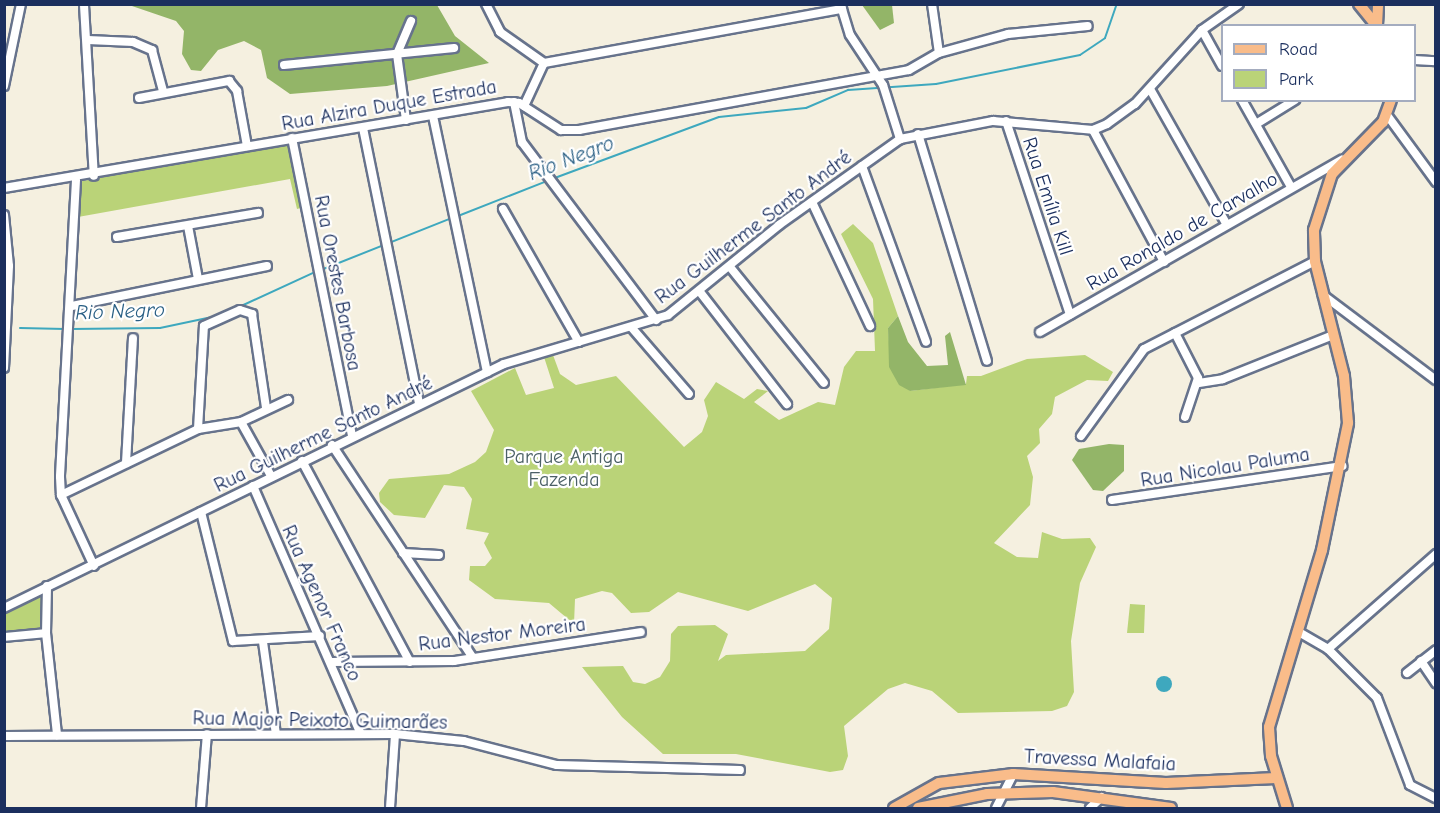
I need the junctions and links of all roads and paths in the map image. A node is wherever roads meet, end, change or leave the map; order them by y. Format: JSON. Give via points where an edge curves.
{"nodes":[{"id":1,"x":21,"y":4,"type":"edge"},
{"id":2,"x":486,"y":4,"type":"edge"},
{"id":3,"x":933,"y":4,"type":"edge"},
{"id":4,"x":1239,"y":4,"type":"edge"},
{"id":5,"x":84,"y":5,"type":"edge"},
{"id":6,"x":1378,"y":5,"type":"edge"},
{"id":7,"x":841,"y":7,"type":"edge"},
{"id":8,"x":1363,"y":8,"type":"edge"},
{"id":9,"x":411,"y":21,"type":"dead end"},
{"id":10,"x":1376,"y":24,"type":"edge"},
{"id":11,"x":1377,"y":24,"type":"edge"},
{"id":12,"x":1088,"y":26,"type":"dead end"},
{"id":13,"x":1202,"y":30,"type":"junction"},
{"id":14,"x":88,"y":40,"type":"junction"},
{"id":15,"x":453,"y":48,"type":"dead end"},
{"id":16,"x":939,"y":53,"type":"junction"},
{"id":17,"x":397,"y":54,"type":"junction"},
{"id":18,"x":1416,"y":60,"type":"edge"},
{"id":19,"x":1436,"y":61,"type":"edge"},
{"id":20,"x":544,"y":63,"type":"junction"},
{"id":21,"x":1221,"y":64,"type":"edge"},
{"id":22,"x":284,"y":65,"type":"dead end"},
{"id":23,"x":881,"y":81,"type":"junction"},
{"id":24,"x":4,"y":86,"type":"edge"},
{"id":25,"x":1150,"y":89,"type":"junction"},
{"id":26,"x":163,"y":92,"type":"junction"},
{"id":27,"x":139,"y":98,"type":"dead end"},
{"id":28,"x":514,"y":102,"type":"junction"},
{"id":29,"x":1243,"y":102,"type":"edge"},
{"id":30,"x":1292,"y":102,"type":"edge"},
{"id":31,"x":1391,"y":102,"type":"edge"},
{"id":32,"x":524,"y":106,"type":"junction"},
{"id":33,"x":1388,"y":115,"type":"junction"},
{"id":34,"x":433,"y":116,"type":"junction"},
{"id":35,"x":406,"y":120,"type":"junction"},
{"id":36,"x":1006,"y":121,"type":"junction"},
{"id":37,"x":1256,"y":124,"type":"junction"},
{"id":38,"x":363,"y":128,"type":"junction"},
{"id":39,"x":1093,"y":130,"type":"junction"},
{"id":40,"x":918,"y":134,"type":"junction"},
{"id":41,"x":292,"y":138,"type":"junction"},
{"id":42,"x":900,"y":139,"type":"junction"},
{"id":43,"x":247,"y":146,"type":"junction"},
{"id":44,"x":1342,"y":160,"type":"junction"},
{"id":45,"x":862,"y":166,"type":"junction"},
{"id":46,"x":94,"y":176,"type":"junction"},
{"id":47,"x":76,"y":180,"type":"junction"},
{"id":48,"x":1436,"y":182,"type":"edge"},
{"id":49,"x":4,"y":188,"type":"edge"},
{"id":50,"x":1291,"y":188,"type":"junction"},
{"id":51,"x":812,"y":201,"type":"junction"},
{"id":52,"x":503,"y":209,"type":"dead end"},
{"id":53,"x":258,"y":213,"type":"dead end"},
{"id":54,"x":4,"y":215,"type":"edge"},
{"id":55,"x":1227,"y":225,"type":"junction"},
{"id":56,"x":188,"y":226,"type":"junction"},
{"id":57,"x":117,"y":237,"type":"dead end"},
{"id":58,"x":1315,"y":261,"type":"junction"},
{"id":59,"x":1164,"y":262,"type":"junction"},
{"id":60,"x":7,"y":266,"type":"edge"},
{"id":61,"x":267,"y":266,"type":"dead end"},
{"id":62,"x":730,"y":267,"type":"junction"},
{"id":63,"x":198,"y":279,"type":"junction"},
{"id":64,"x":700,"y":292,"type":"junction"},
{"id":65,"x":1323,"y":295,"type":"junction"},
{"id":66,"x":72,"y":306,"type":"junction"},
{"id":67,"x":1070,"y":315,"type":"junction"},
{"id":68,"x":656,"y":320,"type":"junction"},
{"id":69,"x":870,"y":326,"type":"dead end"},
{"id":70,"x":632,"y":328,"type":"junction"},
{"id":71,"x":1040,"y":332,"type":"dead end"},
{"id":72,"x":1175,"y":333,"type":"junction"},
{"id":73,"x":1334,"y":335,"type":"junction"},
{"id":74,"x":133,"y":338,"type":"dead end"},
{"id":75,"x":579,"y":342,"type":"junction"},
{"id":76,"x":926,"y":342,"type":"dead end"},
{"id":77,"x":987,"y":361,"type":"dead end"},
{"id":78,"x":4,"y":368,"type":"edge"},
{"id":79,"x":487,"y":372,"type":"junction"},
{"id":80,"x":1436,"y":380,"type":"edge"},
{"id":81,"x":1199,"y":382,"type":"junction"},
{"id":82,"x":824,"y":383,"type":"dead end"},
{"id":83,"x":689,"y":394,"type":"dead end"},
{"id":84,"x":288,"y":400,"type":"dead end"},
{"id":85,"x":419,"y":404,"type":"junction"},
{"id":86,"x":788,"y":404,"type":"dead end"},
{"id":87,"x":266,"y":408,"type":"junction"},
{"id":88,"x":1185,"y":417,"type":"dead end"},
{"id":89,"x":241,"y":422,"type":"junction"},
{"id":90,"x":198,"y":429,"type":"junction"},
{"id":91,"x":351,"y":435,"type":"junction"},
{"id":92,"x":1081,"y":436,"type":"dead end"},
{"id":93,"x":332,"y":445,"type":"junction"},
{"id":94,"x":302,"y":461,"type":"junction"},
{"id":95,"x":126,"y":463,"type":"junction"},
{"id":96,"x":1344,"y":466,"type":"junction"},
{"id":97,"x":271,"y":476,"type":"junction"},
{"id":98,"x":253,"y":486,"type":"junction"},
{"id":99,"x":61,"y":495,"type":"junction"},
{"id":100,"x":1112,"y":500,"type":"dead end"},
{"id":101,"x":201,"y":512,"type":"junction"},
{"id":102,"x":403,"y":553,"type":"junction"},
{"id":103,"x":439,"y":555,"type":"dead end"},
{"id":104,"x":1435,"y":557,"type":"edge"},
{"id":105,"x":93,"y":566,"type":"junction"},
{"id":106,"x":47,"y":586,"type":"junction"},
{"id":107,"x":4,"y":608,"type":"edge"},
{"id":108,"x":1297,"y":631,"type":"junction"},
{"id":109,"x":641,"y":632,"type":"dead end"},
{"id":110,"x":46,"y":633,"type":"junction"},
{"id":111,"x":320,"y":636,"type":"junction"},
{"id":112,"x":4,"y":637,"type":"edge"},
{"id":113,"x":263,"y":642,"type":"junction"},
{"id":114,"x":1328,"y":649,"type":"junction"},
{"id":115,"x":1436,"y":650,"type":"edge"},
{"id":116,"x":473,"y":658,"type":"junction"},
{"id":117,"x":1421,"y":661,"type":"junction"},
{"id":118,"x":330,"y":662,"type":"junction"},
{"id":119,"x":410,"y":662,"type":"junction"},
{"id":120,"x":1407,"y":673,"type":"dead end"},
{"id":121,"x":1436,"y":683,"type":"edge"},
{"id":122,"x":207,"y":734,"type":"junction"},
{"id":123,"x":276,"y":734,"type":"junction"},
{"id":124,"x":361,"y":734,"type":"junction"},
{"id":125,"x":395,"y":734,"type":"junction"},
{"id":126,"x":57,"y":735,"type":"junction"},
{"id":127,"x":4,"y":736,"type":"edge"},
{"id":128,"x":740,"y":770,"type":"dead end"},
{"id":129,"x":1013,"y":774,"type":"junction"},
{"id":130,"x":1276,"y":778,"type":"junction"},
{"id":131,"x":1008,"y":792,"type":"junction"},
{"id":132,"x":1102,"y":797,"type":"junction"},
{"id":133,"x":1436,"y":798,"type":"edge"},
{"id":134,"x":201,"y":808,"type":"edge"},
{"id":135,"x":390,"y":808,"type":"edge"},
{"id":136,"x":894,"y":808,"type":"edge"},
{"id":137,"x":922,"y":808,"type":"edge"},
{"id":138,"x":996,"y":808,"type":"edge"},
{"id":139,"x":1090,"y":808,"type":"edge"},
{"id":140,"x":1171,"y":808,"type":"edge"},
{"id":141,"x":1287,"y":808,"type":"edge"}],
"edges":[{"from":1,"to":24,"type":"street"},
{"from":2,"to":20,"type":"street","via":[[500,32]]},
{"from":3,"to":16,"type":"street"},
{"from":4,"to":13,"type":"street"},
{"from":5,"to":14,"type":"street"},
{"from":6,"to":8,"type":"main road"},
{"from":6,"to":11,"type":"main road"},
{"from":7,"to":20,"type":"street"},
{"from":7,"to":23,"type":"street","via":[[854,41]]},
{"from":8,"to":10,"type":"main road"},
{"from":9,"to":17,"type":"street"},
{"from":12,"to":16,"type":"street","name":"Rua Alzira Duque Estrada","via":[[1008,34]]},
{"from":13,"to":21,"type":"street"},
{"from":13,"to":25,"type":"street"},
{"from":14,"to":26,"type":"street","via":[[133,42],[154,52]]},
{"from":14,"to":46,"type":"street"},
{"from":15,"to":17,"type":"street"},
{"from":16,"to":23,"type":"street","name":"Rua Alzira Duque Estrada","via":[[921,66]]},
{"from":17,"to":22,"type":"street"},
{"from":17,"to":35,"type":"street"},
{"from":18,"to":19,"type":"street"},
{"from":20,"to":32,"type":"street"},
{"from":23,"to":32,"type":"street","name":"Rua Alzira Duque Estrada","via":[[569,132]]},
{"from":23,"to":42,"type":"street"},
{"from":25,"to":39,"type":"street","via":[[1118,118]]},
{"from":25,"to":55,"type":"street"},
{"from":26,"to":27,"type":"street"},
{"from":26,"to":43,"type":"street","via":[[234,84]]},
{"from":28,"to":32,"type":"street","name":"Rua Alzira Duque Estrada"},
{"from":28,"to":34,"type":"street","name":"Rua Alzira Duque Estrada"},
{"from":28,"to":68,"type":"street","via":[[522,142]]},
{"from":29,"to":37,"type":"street"},
{"from":30,"to":37,"type":"street"},
{"from":31,"to":33,"type":"main road"},
{"from":33,"to":44,"type":"main road"},
{"from":33,"to":48,"type":"street"},
{"from":34,"to":35,"type":"street","name":"Rua Alzira Duque Estrada"},
{"from":34,"to":79,"type":"street"},
{"from":35,"to":38,"type":"street","name":"Rua Alzira Duque Estrada"},
{"from":36,"to":39,"type":"street","name":"Rua Guilherme Santo André"},
{"from":36,"to":40,"type":"street","name":"Rua Guilherme Santo André"},
{"from":36,"to":67,"type":"street","name":"Rua Emília Kill"},
{"from":37,"to":50,"type":"street"},
{"from":38,"to":41,"type":"street","name":"Rua Alzira Duque Estrada"},
{"from":38,"to":85,"type":"street"},
{"from":39,"to":59,"type":"street"},
{"from":40,"to":42,"type":"street","name":"Rua Guilherme Santo André"},
{"from":40,"to":77,"type":"street"},
{"from":41,"to":43,"type":"street","name":"Rua Alzira Duque Estrada"},
{"from":41,"to":91,"type":"street","name":"Rua Orestes Barbosa"},
{"from":42,"to":45,"type":"street","name":"Rua Guilherme Santo André"},
{"from":43,"to":46,"type":"street","name":"Rua Alzira Duque Estrada"},
{"from":44,"to":50,"type":"street","name":"Rua Ronaldo de Carvalho"},
{"from":44,"to":58,"type":"main road","via":[[1317,212]]},
{"from":45,"to":51,"type":"street","name":"Rua Guilherme Santo André"},
{"from":45,"to":76,"type":"street"},
{"from":46,"to":47,"type":"street","name":"Rua Alzira Duque Estrada"},
{"from":47,"to":49,"type":"street","name":"Rua Alzira Duque Estrada"},
{"from":47,"to":66,"type":"street"},
{"from":50,"to":55,"type":"street","name":"Rua Ronaldo de Carvalho"},
{"from":51,"to":62,"type":"street","name":"Rua Guilherme Santo André"},
{"from":51,"to":69,"type":"street"},
{"from":52,"to":75,"type":"street"},
{"from":53,"to":56,"type":"street"},
{"from":54,"to":60,"type":"street"},
{"from":55,"to":59,"type":"street","name":"Rua Ronaldo de Carvalho"},
{"from":56,"to":57,"type":"street"},
{"from":56,"to":63,"type":"street"},
{"from":58,"to":65,"type":"main road"},
{"from":58,"to":72,"type":"street"},
{"from":59,"to":67,"type":"street","name":"Rua Ronaldo de Carvalho"},
{"from":60,"to":78,"type":"street"},
{"from":61,"to":63,"type":"street"},
{"from":62,"to":64,"type":"street","name":"Rua Guilherme Santo André"},
{"from":62,"to":82,"type":"street"},
{"from":63,"to":66,"type":"street"},
{"from":64,"to":68,"type":"street","name":"Rua Guilherme Santo André"},
{"from":64,"to":86,"type":"street"},
{"from":65,"to":73,"type":"main road"},
{"from":65,"to":80,"type":"street"},
{"from":66,"to":99,"type":"street"},
{"from":67,"to":71,"type":"street","name":"Rua Ronaldo de Carvalho"},
{"from":68,"to":70,"type":"street","name":"Rua Guilherme Santo André"},
{"from":70,"to":75,"type":"street","name":"Rua Guilherme Santo André"},
{"from":70,"to":83,"type":"street"},
{"from":72,"to":81,"type":"street"},
{"from":72,"to":92,"type":"street","via":[[1136,355]]},
{"from":73,"to":81,"type":"street","via":[[1223,379]]},
{"from":73,"to":96,"type":"main road","via":[[1347,400]]},
{"from":74,"to":95,"type":"street"},
{"from":75,"to":79,"type":"street","name":"Rua Guilherme Santo André"},
{"from":79,"to":85,"type":"street","name":"Rua Guilherme Santo André"},
{"from":81,"to":88,"type":"street"},
{"from":84,"to":87,"type":"street"},
{"from":85,"to":91,"type":"street","name":"Rua Guilherme Santo André"},
{"from":87,"to":89,"type":"street"},
{"from":87,"to":90,"type":"street","via":[[252,314],[240,310],[204,326]]},
{"from":89,"to":90,"type":"street"},
{"from":89,"to":97,"type":"street"},
{"from":90,"to":95,"type":"street"},
{"from":91,"to":93,"type":"street","name":"Rua Guilherme Santo André"},
{"from":93,"to":94,"type":"street","name":"Rua Guilherme Santo André"},
{"from":93,"to":102,"type":"street"},
{"from":94,"to":97,"type":"street","name":"Rua Guilherme Santo André"},
{"from":94,"to":119,"type":"street"},
{"from":95,"to":99,"type":"street"},
{"from":96,"to":100,"type":"street","name":"Rua Nicolau Paluma"},
{"from":96,"to":108,"type":"main road"},
{"from":97,"to":98,"type":"street","name":"Rua Guilherme Santo André"},
{"from":98,"to":101,"type":"street","name":"Rua Guilherme Santo André"},
{"from":98,"to":111,"type":"street","name":"Rua Agenor Franco"},
{"from":99,"to":105,"type":"street"},
{"from":101,"to":105,"type":"street","name":"Rua Guilherme Santo André"},
{"from":101,"to":113,"type":"street","via":[[228,633],[237,644]]},
{"from":102,"to":103,"type":"street"},
{"from":102,"to":116,"type":"street"},
{"from":104,"to":114,"type":"street"},
{"from":105,"to":106,"type":"street","name":"Rua Guilherme Santo André"},
{"from":106,"to":107,"type":"street","name":"Rua Guilherme Santo André"},
{"from":106,"to":110,"type":"street"},
{"from":108,"to":114,"type":"street"},
{"from":108,"to":130,"type":"main road","via":[[1269,727]]},
{"from":109,"to":116,"type":"street","name":"Rua Nestor Moreira"},
{"from":110,"to":112,"type":"street"},
{"from":110,"to":126,"type":"street"},
{"from":111,"to":113,"type":"street"},
{"from":111,"to":118,"type":"street","name":"Rua Agenor Franco"},
{"from":113,"to":123,"type":"street"},
{"from":114,"to":133,"type":"street","via":[[1377,698],[1410,785]]},
{"from":115,"to":117,"type":"street"},
{"from":116,"to":119,"type":"street","name":"Rua Nestor Moreira"},
{"from":117,"to":120,"type":"street"},
{"from":117,"to":121,"type":"street"},
{"from":118,"to":119,"type":"street","name":"Rua Nestor Moreira"},
{"from":118,"to":124,"type":"street","name":"Rua Agenor Franco"},
{"from":122,"to":123,"type":"street","name":"Rua Major Peixoto Guimarães"},
{"from":122,"to":126,"type":"street","name":"Rua Major Peixoto Guimarães"},
{"from":122,"to":134,"type":"street"},
{"from":123,"to":124,"type":"street","name":"Rua Major Peixoto Guimarães"},
{"from":124,"to":125,"type":"street","name":"Rua Major Peixoto Guimarães"},
{"from":125,"to":128,"type":"street","name":"Rua Major Peixoto Guimarães","via":[[464,741],[557,765]]},
{"from":125,"to":135,"type":"street"},
{"from":126,"to":127,"type":"street","name":"Rua Major Peixoto Guimarães"},
{"from":129,"to":130,"type":"main road","name":"Travessa Malafaia","via":[[1166,783]]},
{"from":129,"to":131,"type":"street"},
{"from":129,"to":136,"type":"main road","name":"Travessa Malafaia","via":[[939,783]]},
{"from":130,"to":141,"type":"main road"},
{"from":131,"to":132,"type":"main road"},
{"from":131,"to":137,"type":"main road"},
{"from":131,"to":138,"type":"street"},
{"from":132,"to":139,"type":"street"},
{"from":132,"to":140,"type":"main road"}]}
